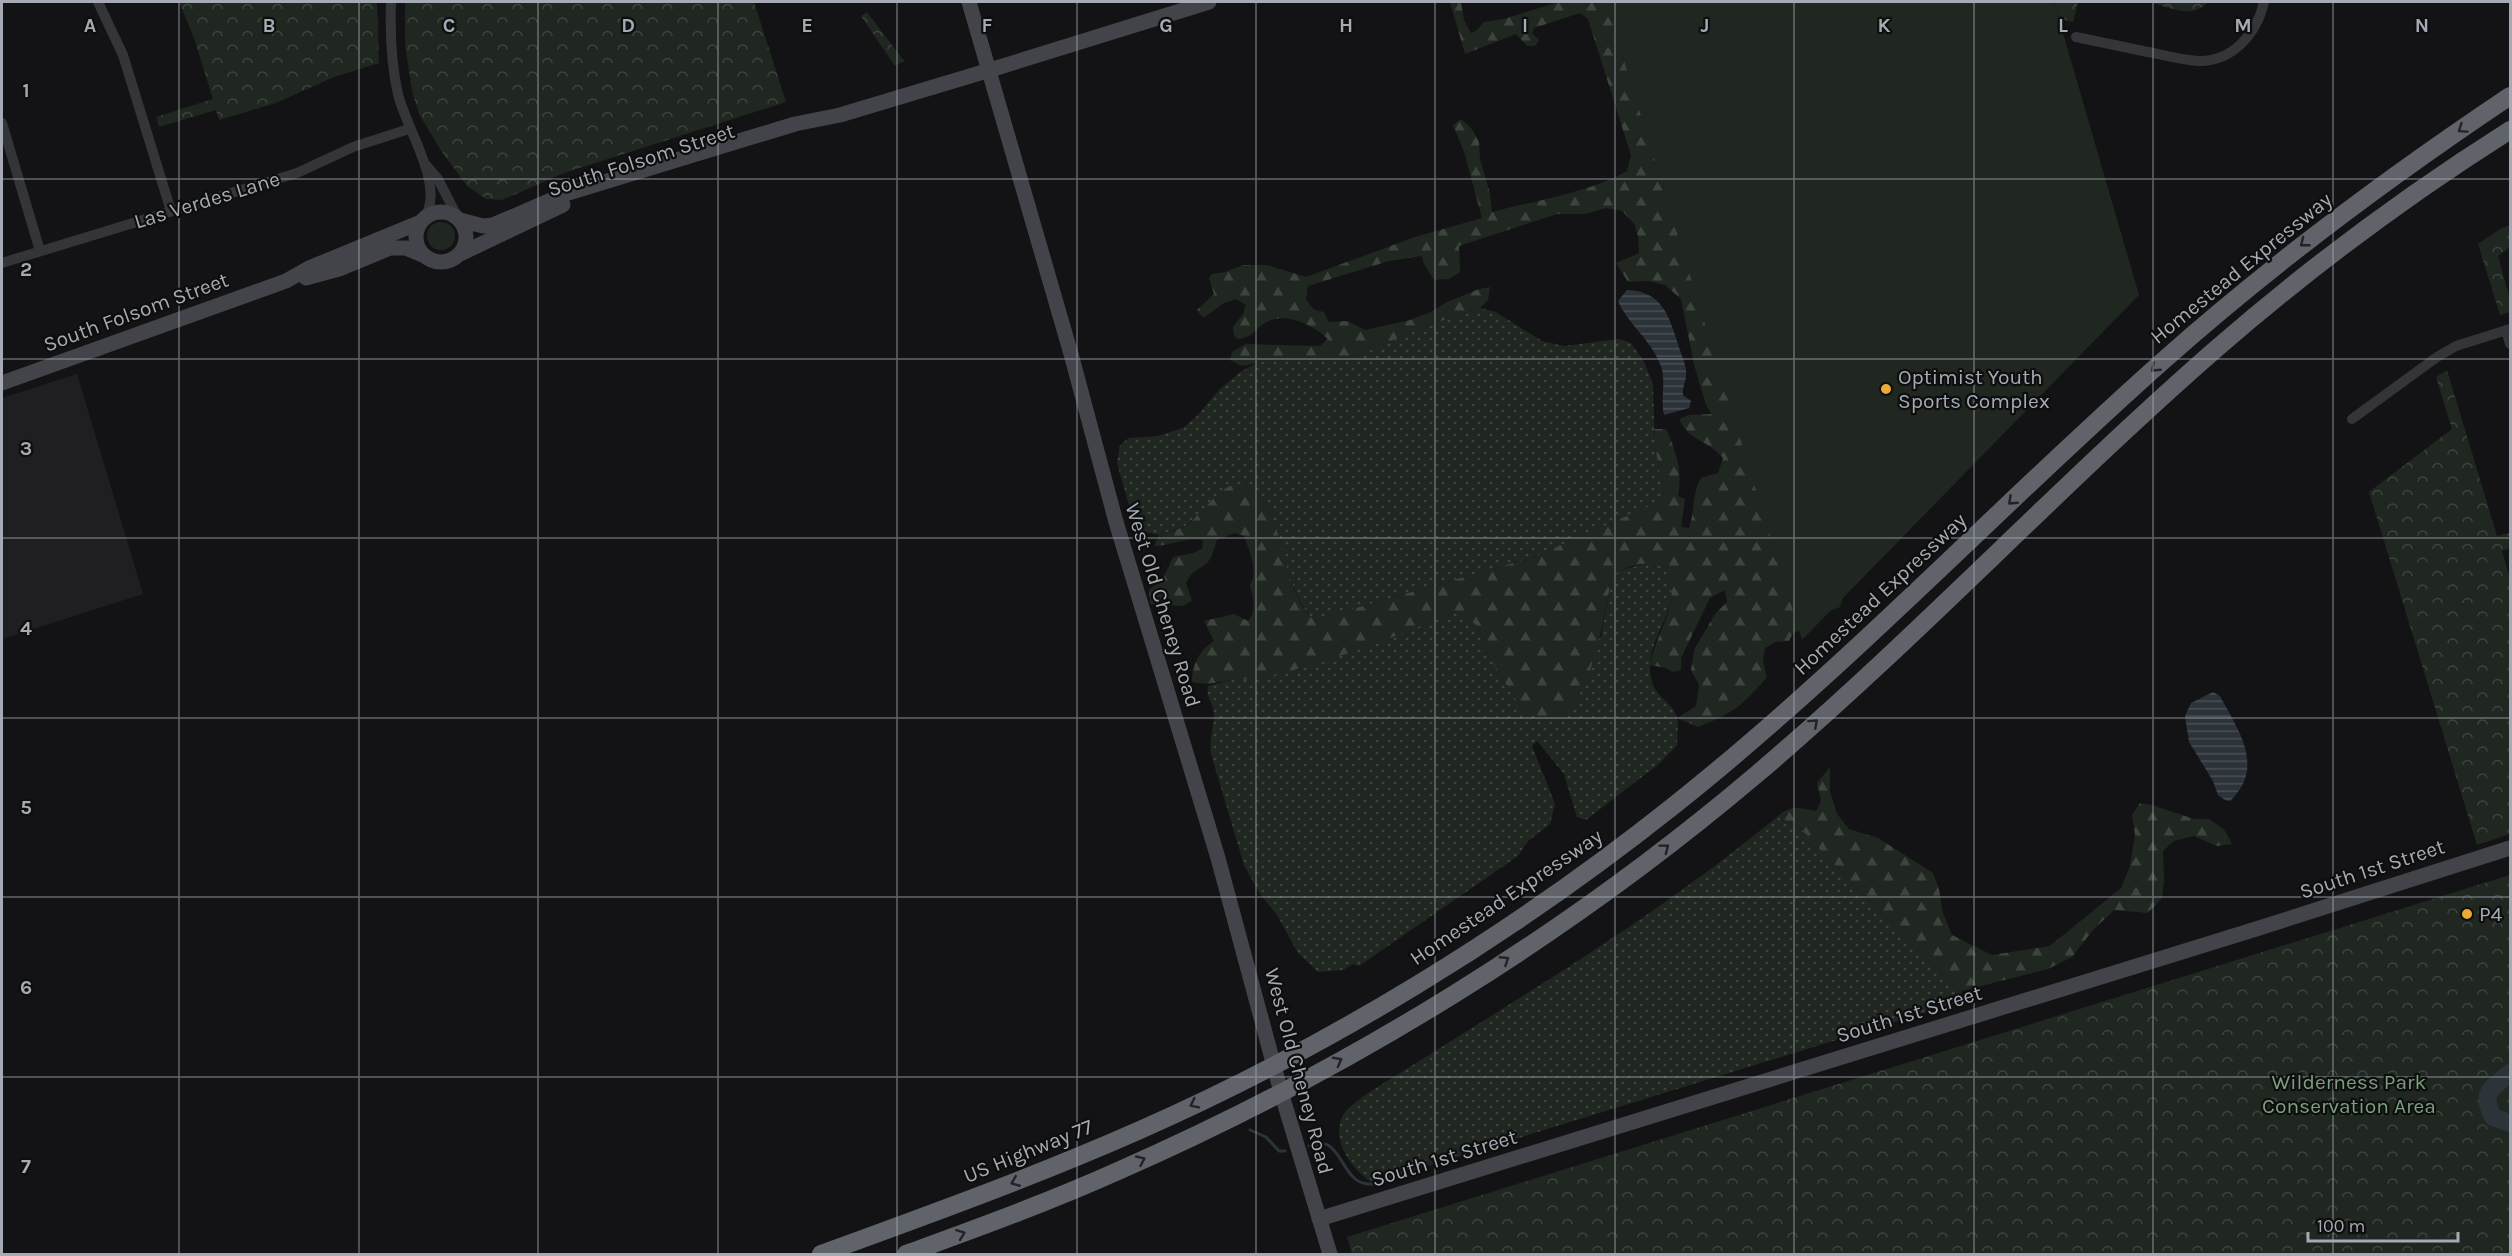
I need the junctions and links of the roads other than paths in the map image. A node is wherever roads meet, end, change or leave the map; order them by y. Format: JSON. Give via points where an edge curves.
{"nodes":[{"id":1,"x":98,"y":2,"type":"edge"},
{"id":2,"x":391,"y":2,"type":"edge"},
{"id":3,"x":969,"y":2,"type":"edge"},
{"id":4,"x":1209,"y":2,"type":"edge"},
{"id":5,"x":2264,"y":2,"type":"edge"},
{"id":6,"x":2076,"y":37,"type":"dead end"},
{"id":7,"x":990,"y":70,"type":"junction"},
{"id":8,"x":2511,"y":96,"type":"edge"},
{"id":9,"x":840,"y":115,"type":"junction"},
{"id":10,"x":2,"y":123,"type":"edge"},
{"id":11,"x":409,"y":129,"type":"junction"},
{"id":12,"x":2511,"y":130,"type":"edge"},
{"id":13,"x":424,"y":162,"type":"junction"},
{"id":14,"x":171,"y":211,"type":"junction"},
{"id":15,"x":459,"y":219,"type":"junction"},
{"id":16,"x":423,"y":220,"type":"junction"},
{"id":17,"x":40,"y":251,"type":"junction"},
{"id":18,"x":458,"y":255,"type":"junction"},
{"id":19,"x":426,"y":256,"type":"junction"},
{"id":20,"x":2,"y":263,"type":"edge"},
{"id":21,"x":286,"y":281,"type":"junction"},
{"id":22,"x":2508,"y":329,"type":"edge"},
{"id":23,"x":2511,"y":344,"type":"edge"},
{"id":24,"x":2,"y":383,"type":"edge"},
{"id":25,"x":2352,"y":419,"type":"dead end"},
{"id":26,"x":2511,"y":848,"type":"edge"},
{"id":27,"x":1274,"y":1064,"type":"junction"},
{"id":28,"x":1246,"y":1078,"type":"joint"},
{"id":29,"x":1281,"y":1092,"type":"junction"},
{"id":30,"x":1319,"y":1219,"type":"junction"},
{"id":31,"x":821,"y":1254,"type":"edge"},
{"id":32,"x":906,"y":1254,"type":"edge"},
{"id":33,"x":1329,"y":1254,"type":"edge"}],
"edges":[{"from":1,"to":14,"type":"street","via":[[123,55]]},
{"from":2,"to":11,"type":"street","via":[[392,59]]},
{"from":3,"to":7,"type":"street","name":"West Old Cheney Road"},
{"from":4,"to":7,"type":"street","name":"South Folsom Street"},
{"from":5,"to":6,"type":"street","via":[[2249,35],[2239,46],[2214,59],[2188,60]]},
{"from":7,"to":9,"type":"street","name":"South Folsom Street"},
{"from":7,"to":27,"type":"street","name":"West Old Cheney Road","via":[[1116,522],[1218,858]]},
{"from":8,"to":27,"type":"highway","name":"Homestead Expressway","one_way":true,"via":[[2338,216],[2208,321],[1805,696],[1669,810],[1451,964]]},
{"from":9,"to":15,"type":"street","name":"South Folsom Street","via":[[795,124],[565,194],[493,225],[478,226]]},
{"from":9,"to":18,"type":"street","name":"South Folsom Street","via":[[799,133],[559,206]]},
{"from":10,"to":17,"type":"street"},
{"from":11,"to":13,"type":"street"},
{"from":11,"to":14,"type":"street","name":"Las Verdes Lane","via":[[353,147],[297,173]]},
{"from":29,"to":12,"type":"highway","one_way":true,"via":[[1400,1027],[1475,980],[1613,887],[1686,831],[1863,680],[2217,349],[2360,235]]},
{"from":13,"to":15,"type":"street","via":[[438,179]]},
{"from":13,"to":16,"type":"street","via":[[432,195]]},
{"from":14,"to":17,"type":"street","name":"Las Verdes Lane"},
{"from":15,"to":16,"type":"street","via":[[438,212]]},
{"from":15,"to":18,"type":"street","via":[[466,242]]},
{"from":16,"to":19,"type":"street","via":[[417,229],[417,244]]},
{"from":16,"to":21,"type":"street","name":"South Folsom Street"},
{"from":17,"to":20,"type":"street","name":"Las Verdes Lane"},
{"from":18,"to":19,"type":"street","via":[[442,262]]},
{"from":19,"to":21,"type":"street","name":"South Folsom Street","via":[[406,248],[390,248],[339,269]]},
{"from":21,"to":24,"type":"street","name":"South Folsom Street"},
{"from":22,"to":23,"type":"street"},
{"from":22,"to":25,"type":"street","via":[[2456,346]]},
{"from":26,"to":30,"type":"street","name":"South 1st Street"},
{"from":27,"to":28,"type":"highway","name":"Homestead Expressway"},
{"from":27,"to":29,"type":"street","name":"West Old Cheney Road"},
{"from":28,"to":31,"type":"highway","name":"US Highway 77","one_way":true,"via":[[1078,1156]]},
{"from":29,"to":30,"type":"street","name":"West Old Cheney Road"},
{"from":32,"to":29,"type":"highway","one_way":true,"via":[[1120,1170]]},
{"from":30,"to":33,"type":"street","name":"West Old Cheney Road"}]}
